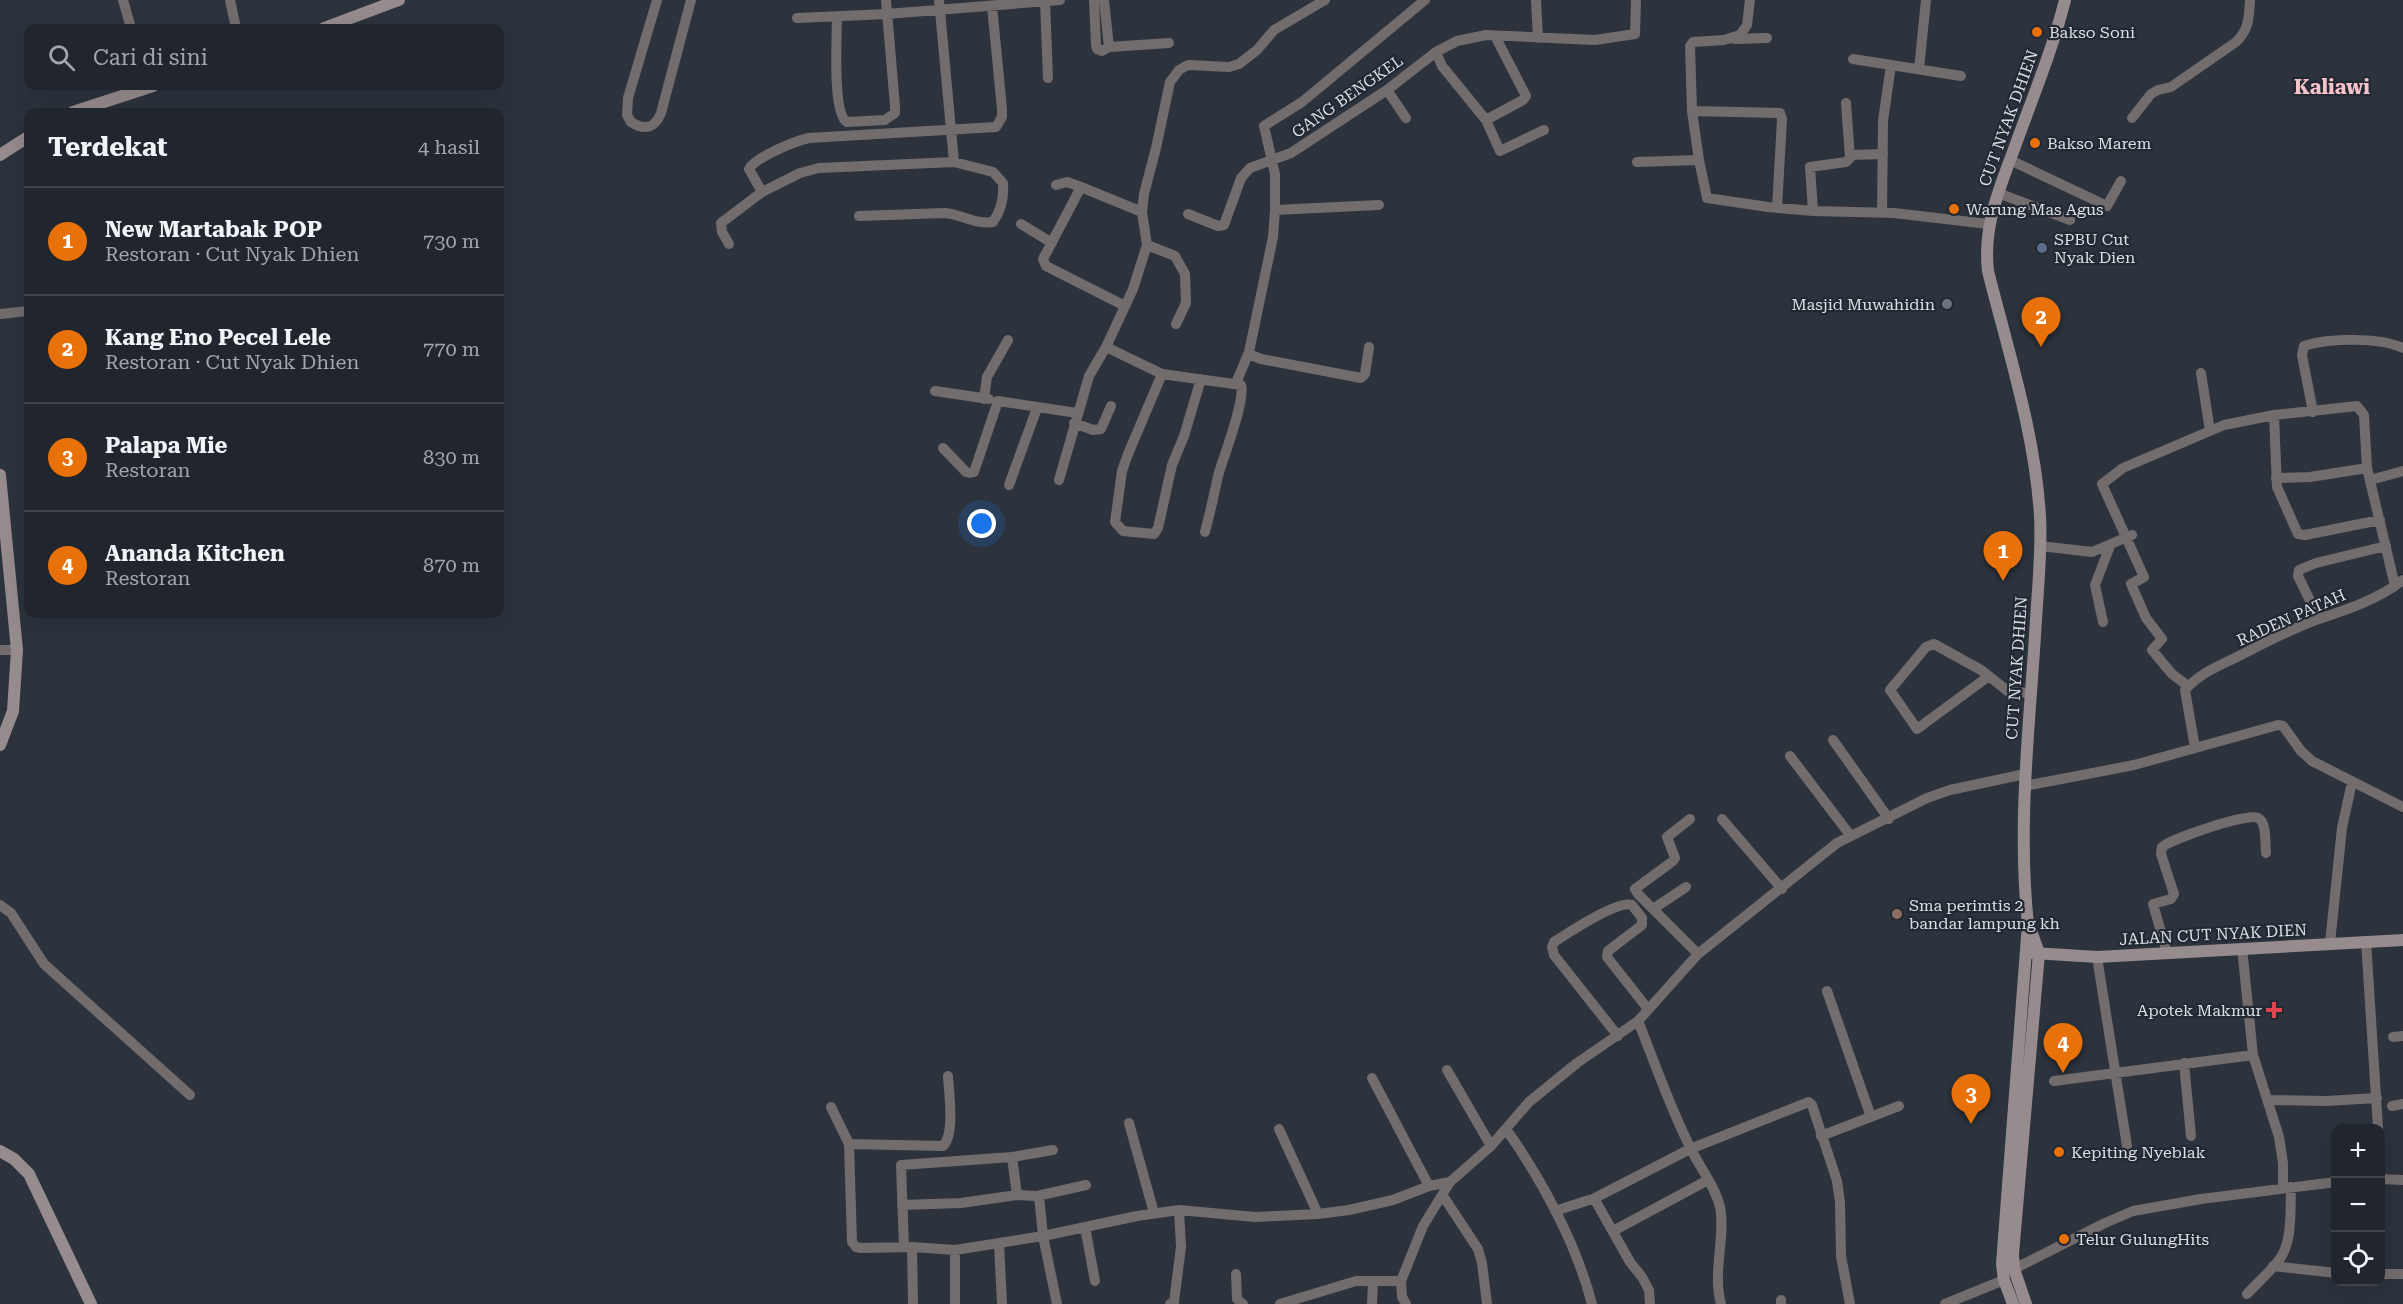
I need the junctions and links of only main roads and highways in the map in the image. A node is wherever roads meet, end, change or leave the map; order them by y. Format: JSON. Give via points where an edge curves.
{"nodes":[{"id":1,"x":399,"y":0,"type":"edge"},
{"id":2,"x":2062,"y":0,"type":"edge"},
{"id":3,"x":335,"y":24,"type":"edge"},
{"id":4,"x":137,"y":90,"type":"edge"},
{"id":5,"x":85,"y":108,"type":"edge"},
{"id":6,"x":24,"y":140,"type":"edge"},
{"id":7,"x":0,"y":155,"type":"edge"},
{"id":8,"x":0,"y":475,"type":"edge"},
{"id":9,"x":0,"y":745,"type":"edge"},
{"id":10,"x":2403,"y":940,"type":"edge"},
{"id":11,"x":2032,"y":953,"type":"junction"},
{"id":12,"x":0,"y":1151,"type":"edge"},
{"id":13,"x":2010,"y":1222,"type":"junction"},
{"id":14,"x":92,"y":1304,"type":"edge"},
{"id":15,"x":2013,"y":1304,"type":"edge"},
{"id":16,"x":2026,"y":1304,"type":"edge"}],
"edges":[{"from":1,"to":3,"type":"main road"},
{"from":2,"to":11,"type":"main road","name":"CUT NYAK DHIEN","via":[[2055,37],[1988,224],[1985,250],[2024,413],[2040,514],[2023,852]]},
{"from":4,"to":5,"type":"main road"},
{"from":6,"to":7,"type":"main road"},
{"from":8,"to":9,"type":"main road","via":[[17,650],[13,711]]},
{"from":10,"to":11,"type":"main road","name":"JALAN CUT NYAK DIEN","via":[[2097,957]]},
{"from":11,"to":13,"type":"main road","name":"CUT NYAK DHIEN"},
{"from":12,"to":14,"type":"main road","via":[[29,1174]]},
{"from":13,"to":15,"type":"main road","via":[[2002,1264]]},
{"from":13,"to":16,"type":"main road","via":[[2014,1269]]}]}
